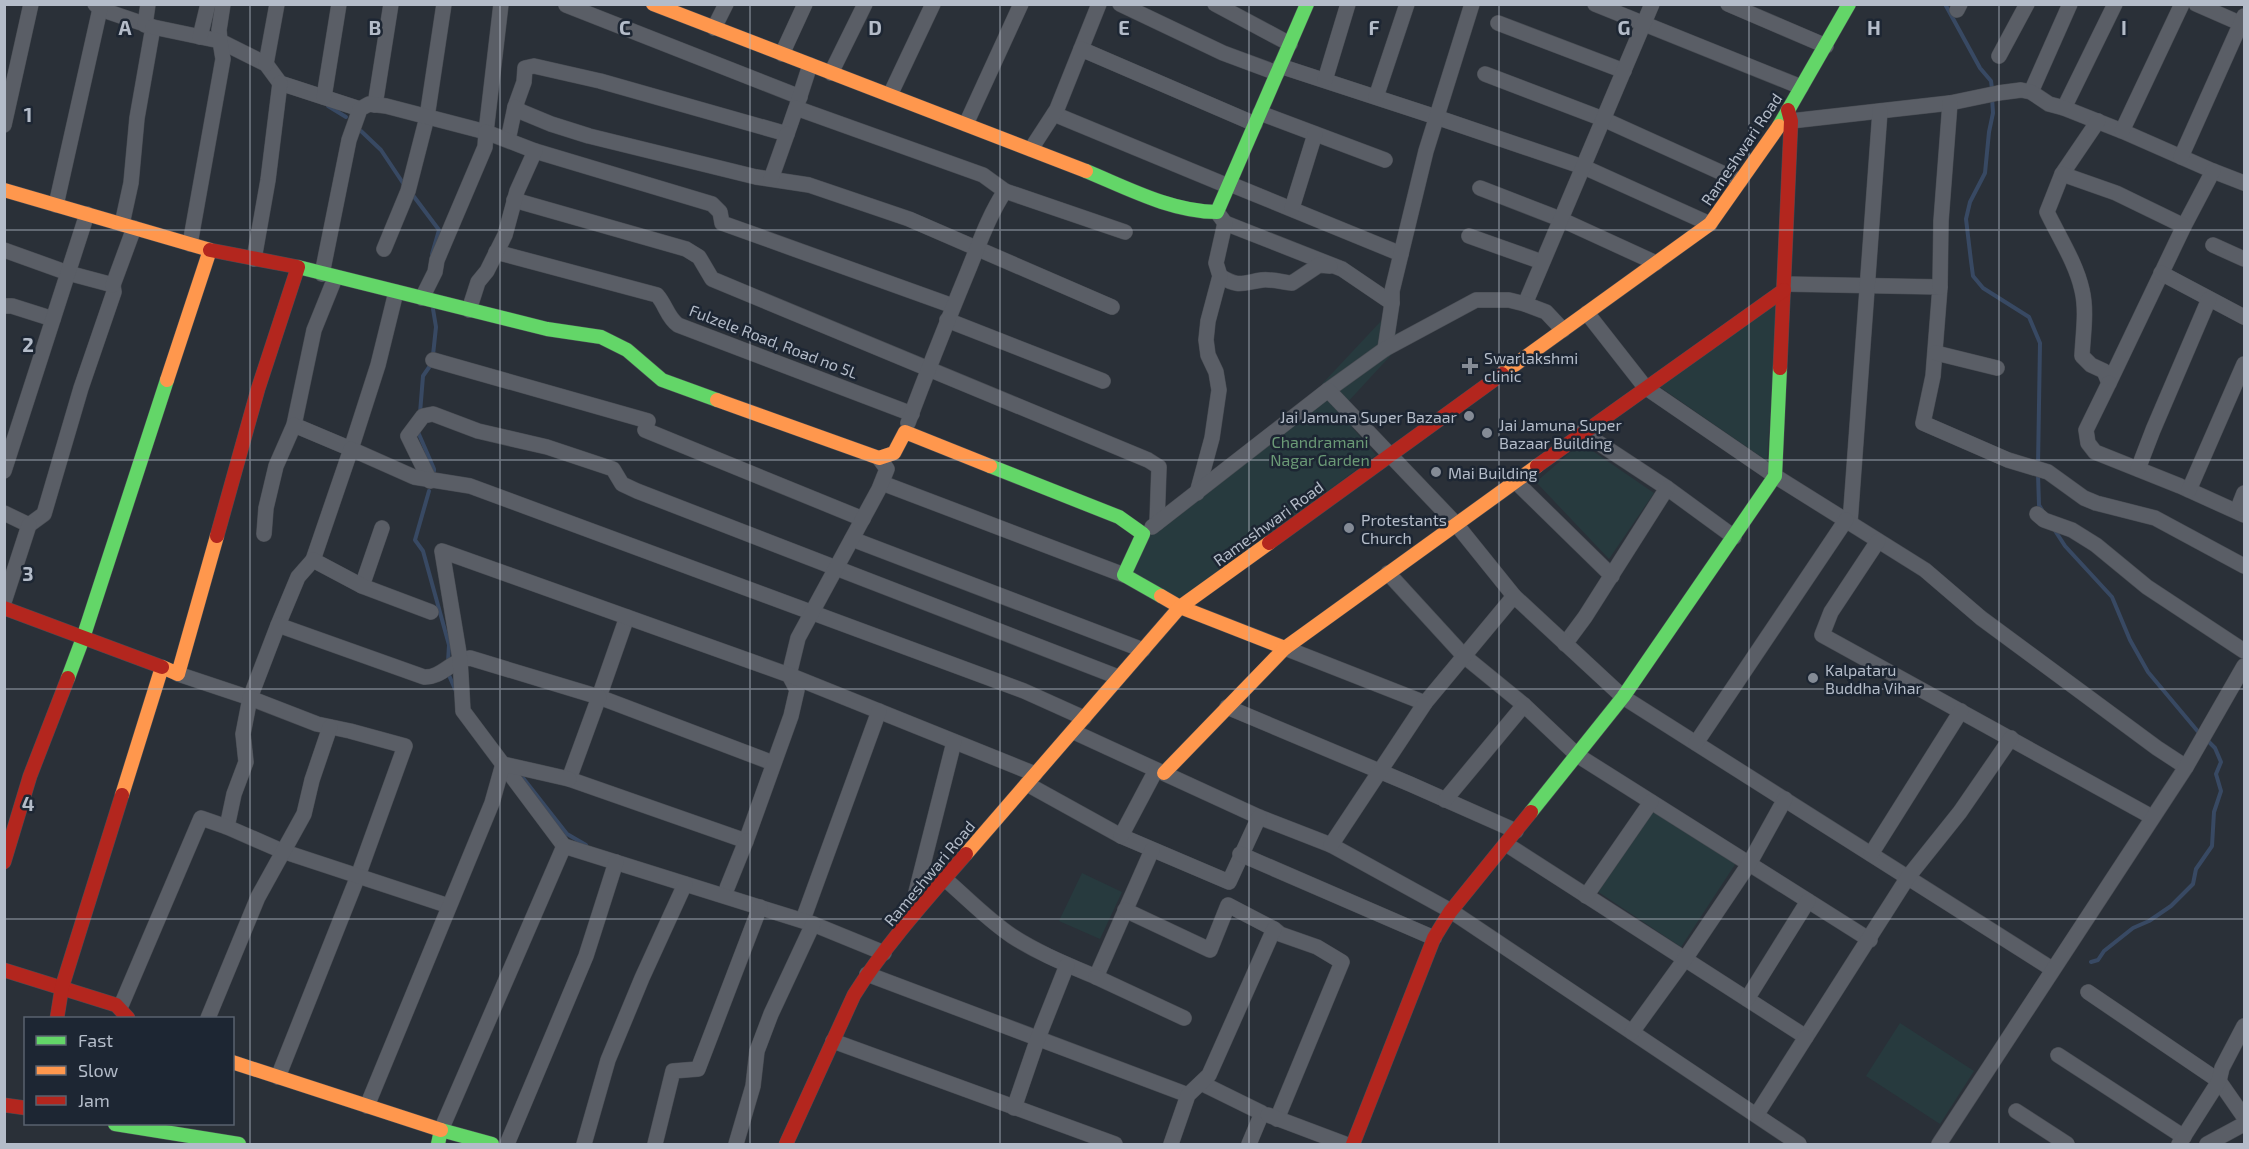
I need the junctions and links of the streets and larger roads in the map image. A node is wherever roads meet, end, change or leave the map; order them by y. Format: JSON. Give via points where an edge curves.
{"nodes":[{"id":1,"x":31,"y":4,"type":"edge"},
{"id":2,"x":148,"y":4,"type":"edge"},
{"id":3,"x":208,"y":4,"type":"edge"},
{"id":4,"x":223,"y":4,"type":"edge"},
{"id":5,"x":277,"y":4,"type":"edge"},
{"id":6,"x":339,"y":4,"type":"edge"},
{"id":7,"x":391,"y":4,"type":"edge"},
{"id":8,"x":444,"y":4,"type":"edge"},
{"id":9,"x":501,"y":4,"type":"edge"},
{"id":10,"x":653,"y":4,"type":"edge"},
{"id":11,"x":726,"y":4,"type":"edge"},
{"id":12,"x":805,"y":4,"type":"edge"},
{"id":13,"x":865,"y":4,"type":"edge"},
{"id":14,"x":933,"y":4,"type":"edge"},
{"id":15,"x":1020,"y":4,"type":"edge"},
{"id":16,"x":1099,"y":4,"type":"edge"},
{"id":17,"x":1120,"y":4,"type":"edge"},
{"id":18,"x":1215,"y":4,"type":"edge"},
{"id":19,"x":1307,"y":4,"type":"edge"},
{"id":20,"x":1348,"y":4,"type":"edge"},
{"id":21,"x":1407,"y":4,"type":"edge"},
{"id":22,"x":1472,"y":4,"type":"edge"},
{"id":23,"x":1595,"y":4,"type":"edge"},
{"id":24,"x":1652,"y":4,"type":"edge"},
{"id":25,"x":1728,"y":4,"type":"edge"},
{"id":26,"x":1849,"y":4,"type":"edge"},
{"id":27,"x":2027,"y":4,"type":"edge"},
{"id":28,"x":2070,"y":4,"type":"edge"},
{"id":29,"x":2115,"y":4,"type":"edge"},
{"id":30,"x":2182,"y":4,"type":"edge"},
{"id":31,"x":2196,"y":4,"type":"edge"},
{"id":32,"x":566,"y":5,"type":"edge"},
{"id":33,"x":98,"y":7,"type":"edge"},
{"id":34,"x":2243,"y":21,"type":"edge"},
{"id":35,"x":1498,"y":23,"type":"dead end"},
{"id":36,"x":1644,"y":23,"type":"junction"},
{"id":37,"x":149,"y":26,"type":"junction"},
{"id":38,"x":714,"y":28,"type":"junction"},
{"id":39,"x":212,"y":39,"type":"junction"},
{"id":40,"x":1290,"y":44,"type":"junction"},
{"id":41,"x":1826,"y":46,"type":"junction"},
{"id":42,"x":1081,"y":49,"type":"junction"},
{"id":43,"x":782,"y":54,"type":"junction"},
{"id":44,"x":1999,"y":56,"type":"dead end"},
{"id":45,"x":266,"y":64,"type":"junction"},
{"id":46,"x":810,"y":65,"type":"junction"},
{"id":47,"x":1279,"y":70,"type":"junction"},
{"id":48,"x":1624,"y":71,"type":"junction"},
{"id":49,"x":831,"y":73,"type":"junction"},
{"id":50,"x":1485,"y":74,"type":"dead end"},
{"id":51,"x":1325,"y":80,"type":"junction"},
{"id":52,"x":1801,"y":87,"type":"junction"},
{"id":53,"x":279,"y":89,"type":"junction"},
{"id":54,"x":2031,"y":92,"type":"junction"},
{"id":55,"x":890,"y":95,"type":"junction"},
{"id":56,"x":324,"y":97,"type":"junction"},
{"id":57,"x":1376,"y":97,"type":"junction"},
{"id":58,"x":798,"y":102,"type":"junction"},
{"id":59,"x":1950,"y":103,"type":"junction"},
{"id":60,"x":367,"y":107,"type":"junction"},
{"id":61,"x":515,"y":107,"type":"junction"},
{"id":62,"x":2064,"y":108,"type":"junction"},
{"id":63,"x":1880,"y":111,"type":"junction"},
{"id":64,"x":1054,"y":114,"type":"junction"},
{"id":65,"x":1790,"y":116,"type":"junction"},
{"id":66,"x":427,"y":117,"type":"junction"},
{"id":67,"x":1436,"y":117,"type":"junction"},
{"id":68,"x":1258,"y":118,"type":"junction"},
{"id":69,"x":1603,"y":119,"type":"junction"},
{"id":70,"x":2098,"y":121,"type":"junction"},
{"id":71,"x":4,"y":124,"type":"edge"},
{"id":72,"x":966,"y":124,"type":"junction"},
{"id":73,"x":2122,"y":130,"type":"junction"},
{"id":74,"x":486,"y":132,"type":"junction"},
{"id":75,"x":787,"y":134,"type":"junction"},
{"id":76,"x":1315,"y":134,"type":"junction"},
{"id":77,"x":508,"y":140,"type":"junction"},
{"id":78,"x":1031,"y":149,"type":"junction"},
{"id":79,"x":535,"y":151,"type":"junction"},
{"id":80,"x":2181,"y":157,"type":"junction"},
{"id":81,"x":1385,"y":160,"type":"dead end"},
{"id":82,"x":1582,"y":167,"type":"junction"},
{"id":83,"x":2213,"y":171,"type":"junction"},
{"id":84,"x":2062,"y":174,"type":"junction"},
{"id":85,"x":2243,"y":178,"type":"edge"},
{"id":86,"x":771,"y":179,"type":"junction"},
{"id":87,"x":1740,"y":181,"type":"junction"},
{"id":88,"x":1229,"y":185,"type":"junction"},
{"id":89,"x":1480,"y":188,"type":"dead end"},
{"id":90,"x":4,"y":190,"type":"edge"},
{"id":91,"x":1005,"y":191,"type":"junction"},
{"id":92,"x":514,"y":200,"type":"junction"},
{"id":93,"x":56,"y":205,"type":"junction"},
{"id":94,"x":1292,"y":208,"type":"junction"},
{"id":95,"x":87,"y":214,"type":"junction"},
{"id":96,"x":1221,"y":217,"type":"junction"},
{"id":97,"x":1560,"y":219,"type":"junction"},
{"id":98,"x":1710,"y":224,"type":"junction"},
{"id":99,"x":128,"y":226,"type":"junction"},
{"id":100,"x":2184,"y":226,"type":"junction"},
{"id":101,"x":1125,"y":232,"type":"dead end"},
{"id":102,"x":1469,"y":236,"type":"dead end"},
{"id":103,"x":190,"y":244,"type":"junction"},
{"id":104,"x":2212,"y":245,"type":"dead end"},
{"id":105,"x":977,"y":248,"type":"junction"},
{"id":106,"x":384,"y":249,"type":"dead end"},
{"id":107,"x":4,"y":250,"type":"edge"},
{"id":108,"x":210,"y":250,"type":"junction"},
{"id":109,"x":496,"y":252,"type":"junction"},
{"id":110,"x":1401,"y":254,"type":"junction"},
{"id":111,"x":254,"y":259,"type":"junction"},
{"id":112,"x":2244,"y":259,"type":"edge"},
{"id":113,"x":1542,"y":262,"type":"junction"},
{"id":114,"x":1656,"y":263,"type":"junction"},
{"id":115,"x":1333,"y":266,"type":"junction"},
{"id":116,"x":298,"y":267,"type":"junction"},
{"id":117,"x":68,"y":273,"type":"junction"},
{"id":118,"x":2161,"y":273,"type":"junction"},
{"id":119,"x":328,"y":276,"type":"junction"},
{"id":120,"x":1220,"y":276,"type":"junction"},
{"id":121,"x":113,"y":285,"type":"junction"},
{"id":122,"x":1869,"y":285,"type":"junction"},
{"id":123,"x":1784,"y":287,"type":"junction"},
{"id":124,"x":1940,"y":287,"type":"junction"},
{"id":125,"x":396,"y":292,"type":"junction"},
{"id":126,"x":429,"y":293,"type":"junction"},
{"id":127,"x":2209,"y":299,"type":"junction"},
{"id":128,"x":1392,"y":303,"type":"junction"},
{"id":129,"x":1526,"y":304,"type":"junction"},
{"id":130,"x":4,"y":306,"type":"edge"},
{"id":131,"x":953,"y":306,"type":"junction"},
{"id":132,"x":1112,"y":307,"type":"dead end"},
{"id":133,"x":469,"y":310,"type":"junction"},
{"id":134,"x":1587,"y":313,"type":"junction"},
{"id":135,"x":2244,"y":317,"type":"edge"},
{"id":136,"x":53,"y":319,"type":"junction"},
{"id":137,"x":947,"y":321,"type":"junction"},
{"id":138,"x":1563,"y":330,"type":"junction"},
{"id":139,"x":1385,"y":349,"type":"junction"},
{"id":140,"x":1936,"y":353,"type":"junction"},
{"id":141,"x":433,"y":360,"type":"dead end"},
{"id":142,"x":2244,"y":364,"type":"edge"},
{"id":143,"x":929,"y":368,"type":"junction"},
{"id":144,"x":1997,"y":368,"type":"dead end"},
{"id":145,"x":1103,"y":381,"type":"dead end"},
{"id":146,"x":2109,"y":383,"type":"junction"},
{"id":147,"x":1645,"y":387,"type":"junction"},
{"id":148,"x":1328,"y":390,"type":"junction"},
{"id":149,"x":912,"y":414,"type":"junction"},
{"id":150,"x":294,"y":425,"type":"junction"},
{"id":151,"x":905,"y":432,"type":"junction"},
{"id":152,"x":1582,"y":432,"type":"junction"},
{"id":153,"x":351,"y":448,"type":"junction"},
{"id":154,"x":1389,"y":456,"type":"junction"},
{"id":155,"x":879,"y":458,"type":"junction"},
{"id":156,"x":2138,"y":469,"type":"junction"},
{"id":157,"x":4,"y":471,"type":"edge"},
{"id":158,"x":1775,"y":476,"type":"junction"},
{"id":159,"x":430,"y":481,"type":"junction"},
{"id":160,"x":1515,"y":481,"type":"junction"},
{"id":161,"x":882,"y":483,"type":"junction"},
{"id":162,"x":1666,"y":488,"type":"junction"},
{"id":163,"x":2189,"y":490,"type":"junction"},
{"id":164,"x":1197,"y":493,"type":"junction"},
{"id":165,"x":2244,"y":494,"type":"edge"},
{"id":166,"x":4,"y":513,"type":"edge"},
{"id":167,"x":2241,"y":513,"type":"edge"},
{"id":168,"x":863,"y":519,"type":"junction"},
{"id":169,"x":2046,"y":519,"type":"dead end"},
{"id":170,"x":1848,"y":521,"type":"junction"},
{"id":171,"x":1157,"y":523,"type":"junction"},
{"id":172,"x":1456,"y":524,"type":"junction"},
{"id":173,"x":29,"y":525,"type":"junction"},
{"id":174,"x":382,"y":528,"type":"dead end"},
{"id":175,"x":264,"y":534,"type":"dead end"},
{"id":176,"x":1143,"y":534,"type":"junction"},
{"id":177,"x":1734,"y":537,"type":"junction"},
{"id":178,"x":852,"y":539,"type":"junction"},
{"id":179,"x":1878,"y":541,"type":"junction"},
{"id":180,"x":313,"y":560,"type":"junction"},
{"id":181,"x":2244,"y":566,"type":"edge"},
{"id":182,"x":838,"y":567,"type":"junction"},
{"id":183,"x":1388,"y":573,"type":"junction"},
{"id":184,"x":1125,"y":574,"type":"junction"},
{"id":185,"x":1612,"y":576,"type":"junction"},
{"id":186,"x":362,"y":586,"type":"junction"},
{"id":187,"x":1514,"y":596,"type":"junction"},
{"id":188,"x":4,"y":602,"type":"edge"},
{"id":189,"x":1180,"y":607,"type":"junction"},
{"id":190,"x":4,"y":608,"type":"edge"},
{"id":191,"x":431,"y":612,"type":"dead end"},
{"id":192,"x":811,"y":613,"type":"junction"},
{"id":193,"x":627,"y":617,"type":"junction"},
{"id":194,"x":278,"y":625,"type":"junction"},
{"id":195,"x":83,"y":638,"type":"junction"},
{"id":196,"x":1565,"y":644,"type":"junction"},
{"id":197,"x":1285,"y":648,"type":"junction"},
{"id":198,"x":1143,"y":650,"type":"junction"},
{"id":199,"x":2244,"y":651,"type":"edge"},
{"id":200,"x":1464,"y":656,"type":"junction"},
{"id":201,"x":460,"y":659,"type":"junction"},
{"id":202,"x":2244,"y":666,"type":"edge"},
{"id":203,"x":162,"y":668,"type":"junction"},
{"id":204,"x":178,"y":674,"type":"junction"},
{"id":205,"x":789,"y":675,"type":"junction"},
{"id":206,"x":1118,"y":677,"type":"junction"},
{"id":207,"x":599,"y":697,"type":"junction"},
{"id":208,"x":1623,"y":697,"type":"junction"},
{"id":209,"x":250,"y":698,"type":"junction"},
{"id":210,"x":1425,"y":703,"type":"junction"},
{"id":211,"x":1524,"y":705,"type":"junction"},
{"id":212,"x":1227,"y":707,"type":"junction"},
{"id":213,"x":879,"y":711,"type":"junction"},
{"id":214,"x":1961,"y":711,"type":"junction"},
{"id":215,"x":1084,"y":718,"type":"junction"},
{"id":216,"x":330,"y":727,"type":"junction"},
{"id":217,"x":1074,"y":732,"type":"junction"},
{"id":218,"x":2011,"y":738,"type":"junction"},
{"id":219,"x":954,"y":742,"type":"junction"},
{"id":220,"x":1696,"y":743,"type":"junction"},
{"id":221,"x":1577,"y":755,"type":"junction"},
{"id":222,"x":773,"y":763,"type":"junction"},
{"id":223,"x":503,"y":764,"type":"junction"},
{"id":224,"x":2186,"y":767,"type":"junction"},
{"id":225,"x":1378,"y":771,"type":"junction"},
{"id":226,"x":1160,"y":772,"type":"junction"},
{"id":227,"x":569,"y":779,"type":"junction"},
{"id":228,"x":1031,"y":779,"type":"junction"},
{"id":229,"x":1785,"y":799,"type":"junction"},
{"id":230,"x":1445,"y":800,"type":"junction"},
{"id":231,"x":1651,"y":802,"type":"junction"},
{"id":232,"x":1259,"y":817,"type":"junction"},
{"id":233,"x":2152,"y":817,"type":"junction"},
{"id":234,"x":227,"y":827,"type":"junction"},
{"id":235,"x":1516,"y":831,"type":"junction"},
{"id":236,"x":1121,"y":836,"type":"junction"},
{"id":237,"x":746,"y":841,"type":"junction"},
{"id":238,"x":1506,"y":844,"type":"junction"},
{"id":239,"x":1331,"y":845,"type":"junction"},
{"id":240,"x":564,"y":846,"type":"junction"},
{"id":241,"x":1152,"y":850,"type":"junction"},
{"id":242,"x":282,"y":851,"type":"junction"},
{"id":243,"x":1240,"y":854,"type":"junction"},
{"id":244,"x":1871,"y":854,"type":"junction"},
{"id":245,"x":4,"y":862,"type":"edge"},
{"id":246,"x":616,"y":862,"type":"junction"},
{"id":247,"x":1749,"y":864,"type":"junction"},
{"id":248,"x":358,"y":876,"type":"junction"},
{"id":249,"x":1908,"y":877,"type":"junction"},
{"id":250,"x":945,"y":879,"type":"junction"},
{"id":251,"x":685,"y":884,"type":"junction"},
{"id":252,"x":728,"y":888,"type":"dead end"},
{"id":253,"x":1586,"y":896,"type":"junction"},
{"id":254,"x":1808,"y":901,"type":"junction"},
{"id":255,"x":449,"y":906,"type":"junction"},
{"id":256,"x":760,"y":907,"type":"junction"},
{"id":257,"x":1125,"y":910,"type":"junction"},
{"id":258,"x":1451,"y":911,"type":"junction"},
{"id":259,"x":809,"y":919,"type":"junction"},
{"id":260,"x":909,"y":920,"type":"junction"},
{"id":261,"x":1274,"y":929,"type":"junction"},
{"id":262,"x":1434,"y":938,"type":"junction"},
{"id":263,"x":1869,"y":940,"type":"junction"},
{"id":264,"x":884,"y":953,"type":"junction"},
{"id":265,"x":1685,"y":959,"type":"junction"},
{"id":266,"x":1067,"y":965,"type":"junction"},
{"id":267,"x":2052,"y":969,"type":"junction"},
{"id":268,"x":4,"y":970,"type":"edge"},
{"id":269,"x":867,"y":974,"type":"junction"},
{"id":270,"x":1096,"y":978,"type":"junction"},
{"id":271,"x":62,"y":987,"type":"junction"},
{"id":272,"x":2088,"y":992,"type":"dead end"},
{"id":273,"x":1747,"y":999,"type":"junction"},
{"id":274,"x":124,"y":1013,"type":"edge"},
{"id":275,"x":57,"y":1017,"type":"edge"},
{"id":276,"x":208,"y":1017,"type":"edge"},
{"id":277,"x":1184,"y":1018,"type":"dead end"},
{"id":278,"x":2244,"y":1026,"type":"edge"},
{"id":279,"x":1632,"y":1032,"type":"junction"},
{"id":280,"x":1806,"y":1037,"type":"junction"},
{"id":281,"x":1038,"y":1038,"type":"junction"},
{"id":282,"x":833,"y":1041,"type":"junction"},
{"id":283,"x":2058,"y":1055,"type":"dead end"},
{"id":284,"x":234,"y":1063,"type":"edge"},
{"id":285,"x":278,"y":1077,"type":"junction"},
{"id":286,"x":2219,"y":1081,"type":"junction"},
{"id":287,"x":1201,"y":1083,"type":"junction"},
{"id":288,"x":1188,"y":1095,"type":"junction"},
{"id":289,"x":4,"y":1105,"type":"edge"},
{"id":290,"x":367,"y":1106,"type":"junction"},
{"id":291,"x":24,"y":1108,"type":"edge"},
{"id":292,"x":1014,"y":1108,"type":"junction"},
{"id":293,"x":2016,"y":1111,"type":"dead end"},
{"id":294,"x":1262,"y":1113,"type":"junction"},
{"id":295,"x":1757,"y":1114,"type":"junction"},
{"id":296,"x":2244,"y":1117,"type":"edge"},
{"id":297,"x":1277,"y":1119,"type":"junction"},
{"id":298,"x":2244,"y":1124,"type":"edge"},
{"id":299,"x":121,"y":1125,"type":"edge"},
{"id":300,"x":439,"y":1137,"type":"edge"},
{"id":301,"x":2185,"y":1140,"type":"edge"},
{"id":302,"x":239,"y":1144,"type":"edge"},
{"id":303,"x":492,"y":1144,"type":"edge"},
{"id":304,"x":507,"y":1144,"type":"edge"},
{"id":305,"x":584,"y":1144,"type":"edge"},
{"id":306,"x":655,"y":1144,"type":"edge"},
{"id":307,"x":736,"y":1144,"type":"edge"},
{"id":308,"x":786,"y":1144,"type":"edge"},
{"id":309,"x":1115,"y":1144,"type":"edge"},
{"id":310,"x":1171,"y":1144,"type":"edge"},
{"id":311,"x":1250,"y":1144,"type":"edge"},
{"id":312,"x":1345,"y":1144,"type":"edge"},
{"id":313,"x":1353,"y":1144,"type":"edge"},
{"id":314,"x":1799,"y":1144,"type":"edge"},
{"id":315,"x":1939,"y":1144,"type":"edge"},
{"id":316,"x":2067,"y":1144,"type":"edge"},
{"id":317,"x":2206,"y":1144,"type":"edge"}],
"edges":[{"from":1,"to":71,"type":"street"},
{"from":2,"to":37,"type":"street"},
{"from":3,"to":39,"type":"street"},
{"from":4,"to":39,"type":"street","via":[[219,30]]},
{"from":5,"to":45,"type":"street"},
{"from":6,"to":56,"type":"street"},
{"from":7,"to":60,"type":"street"},
{"from":8,"to":66,"type":"street"},
{"from":9,"to":74,"type":"street"},
{"from":10,"to":38,"type":"street"},
{"from":11,"to":38,"type":"street"},
{"from":12,"to":43,"type":"street"},
{"from":13,"to":49,"type":"street"},
{"from":14,"to":55,"type":"street"},
{"from":15,"to":72,"type":"street"},
{"from":16,"to":42,"type":"street"},
{"from":17,"to":47,"type":"street","via":[[1223,52]]},
{"from":18,"to":40,"type":"street"},
{"from":19,"to":40,"type":"street"},
{"from":20,"to":51,"type":"street"},
{"from":21,"to":57,"type":"street"},
{"from":22,"to":67,"type":"street"},
{"from":23,"to":36,"type":"street"},
{"from":24,"to":36,"type":"street"},
{"from":25,"to":41,"type":"street"},
{"from":26,"to":41,"type":"street","name":"Rameshwari Road"},
{"from":27,"to":44,"type":"street"},
{"from":28,"to":54,"type":"street"},
{"from":29,"to":62,"type":"street"},
{"from":30,"to":73,"type":"street"},
{"from":31,"to":34,"type":"street"},
{"from":32,"to":58,"type":"street"},
{"from":33,"to":37,"type":"street"},
{"from":33,"to":93,"type":"street"},
{"from":34,"to":80,"type":"street"},
{"from":35,"to":48,"type":"street"},
{"from":36,"to":48,"type":"street"},
{"from":36,"to":52,"type":"street"},
{"from":37,"to":39,"type":"street"},
{"from":37,"to":99,"type":"street"},
{"from":38,"to":43,"type":"street"},
{"from":39,"to":45,"type":"street"},
{"from":39,"to":103,"type":"street","via":[[223,59]]},
{"from":40,"to":47,"type":"street"},
{"from":41,"to":52,"type":"street","name":"Rameshwari Road"},
{"from":42,"to":64,"type":"street"},
{"from":42,"to":68,"type":"street"},
{"from":43,"to":46,"type":"street"},
{"from":45,"to":53,"type":"street"},
{"from":46,"to":49,"type":"street"},
{"from":46,"to":58,"type":"street"},
{"from":47,"to":51,"type":"street"},
{"from":47,"to":68,"type":"street"},
{"from":48,"to":69,"type":"street"},
{"from":49,"to":55,"type":"street"},
{"from":50,"to":69,"type":"street"},
{"from":51,"to":57,"type":"street"},
{"from":52,"to":65,"type":"street","name":"Rameshwari Road"},
{"from":53,"to":56,"type":"street"},
{"from":53,"to":111,"type":"street"},
{"from":54,"to":59,"type":"street","via":[[2021,90]]},
{"from":54,"to":62,"type":"street"},
{"from":55,"to":72,"type":"street"},
{"from":56,"to":60,"type":"street"},
{"from":57,"to":67,"type":"street"},
{"from":58,"to":75,"type":"street"},
{"from":58,"to":91,"type":"street","via":[[983,175]]},
{"from":59,"to":63,"type":"street"},
{"from":59,"to":124,"type":"street"},
{"from":60,"to":66,"type":"street"},
{"from":60,"to":119,"type":"street","via":[[349,140]]},
{"from":61,"to":75,"type":"street","via":[[525,68],[534,66]]},
{"from":61,"to":77,"type":"street"},
{"from":61,"to":86,"type":"street","via":[[590,136]]},
{"from":62,"to":70,"type":"street"},
{"from":63,"to":65,"type":"street"},
{"from":63,"to":122,"type":"street"},
{"from":64,"to":78,"type":"street"},
{"from":64,"to":88,"type":"street"},
{"from":65,"to":87,"type":"street","name":"Rameshwari Road"},
{"from":65,"to":123,"type":"street"},
{"from":66,"to":74,"type":"street"},
{"from":66,"to":106,"type":"street","via":[[408,191]]},
{"from":67,"to":82,"type":"street"},
{"from":67,"to":110,"type":"street"},
{"from":68,"to":76,"type":"street"},
{"from":68,"to":88,"type":"street"},
{"from":69,"to":82,"type":"street"},
{"from":69,"to":87,"type":"street"},
{"from":70,"to":73,"type":"street"},
{"from":70,"to":84,"type":"street"},
{"from":72,"to":78,"type":"street"},
{"from":73,"to":80,"type":"street"},
{"from":74,"to":77,"type":"street"},
{"from":74,"to":126,"type":"street","via":[[485,147],[437,260]]},
{"from":75,"to":86,"type":"street"},
{"from":76,"to":81,"type":"street"},
{"from":76,"to":94,"type":"street"},
{"from":77,"to":79,"type":"street"},
{"from":78,"to":96,"type":"street","via":[[1145,195]]},
{"from":79,"to":92,"type":"street"},
{"from":79,"to":131,"type":"street","via":[[712,204],[720,212],[722,222]]},
{"from":80,"to":83,"type":"street"},
{"from":82,"to":97,"type":"street"},
{"from":82,"to":98,"type":"street"},
{"from":83,"to":85,"type":"street"},
{"from":83,"to":100,"type":"street"},
{"from":84,"to":100,"type":"street","via":[[2116,193]]},
{"from":84,"to":146,"type":"street","via":[[2047,212],[2082,290],[2082,356],[2104,371]]},
{"from":86,"to":105,"type":"street","via":[[809,185],[909,219]]},
{"from":87,"to":98,"type":"street","name":"Rameshwari Road"},
{"from":88,"to":94,"type":"street"},
{"from":88,"to":96,"type":"street"},
{"from":89,"to":97,"type":"street"},
{"from":90,"to":93,"type":"street"},
{"from":91,"to":101,"type":"street"},
{"from":91,"to":105,"type":"street"},
{"from":92,"to":109,"type":"street"},
{"from":92,"to":143,"type":"street","via":[[686,249],[699,257],[712,279]]},
{"from":93,"to":95,"type":"street"},
{"from":94,"to":110,"type":"street"},
{"from":95,"to":99,"type":"street"},
{"from":95,"to":117,"type":"street"},
{"from":96,"to":115,"type":"street"},
{"from":96,"to":120,"type":"street","via":[[1216,263]]},
{"from":97,"to":113,"type":"street"},
{"from":97,"to":114,"type":"street"},
{"from":98,"to":114,"type":"street","name":"Rameshwari Road"},
{"from":99,"to":103,"type":"street"},
{"from":99,"to":121,"type":"street"},
{"from":100,"to":118,"type":"street"},
{"from":102,"to":113,"type":"street"},
{"from":103,"to":108,"type":"street"},
{"from":104,"to":112,"type":"street"},
{"from":105,"to":131,"type":"street"},
{"from":105,"to":132,"type":"street"},
{"from":107,"to":117,"type":"street"},
{"from":108,"to":111,"type":"street"},
{"from":108,"to":195,"type":"street"},
{"from":109,"to":133,"type":"street","via":[[478,282]]},
{"from":109,"to":149,"type":"street","name":"Fulzele Road, Road no 5L","via":[[657,295],[678,325]]},
{"from":110,"to":128,"type":"street"},
{"from":111,"to":116,"type":"street"},
{"from":113,"to":129,"type":"street"},
{"from":114,"to":134,"type":"street","name":"Rameshwari Road"},
{"from":115,"to":120,"type":"street","via":[[1319,265],[1292,284],[1263,280],[1243,285]]},
{"from":115,"to":128,"type":"street"},
{"from":116,"to":119,"type":"street"},
{"from":116,"to":204,"type":"street","via":[[258,389]]},
{"from":117,"to":121,"type":"street"},
{"from":117,"to":136,"type":"street"},
{"from":118,"to":127,"type":"street"},
{"from":118,"to":146,"type":"street"},
{"from":119,"to":125,"type":"street"},
{"from":119,"to":150,"type":"street"},
{"from":120,"to":164,"type":"street","via":[[1206,340],[1219,390],[1212,438]]},
{"from":121,"to":173,"type":"street","via":[[44,514]]},
{"from":122,"to":123,"type":"street"},
{"from":122,"to":124,"type":"street"},
{"from":122,"to":170,"type":"street"},
{"from":123,"to":147,"type":"street"},
{"from":123,"to":158,"type":"street"},
{"from":124,"to":140,"type":"street"},
{"from":125,"to":126,"type":"street"},
{"from":125,"to":153,"type":"street"},
{"from":126,"to":133,"type":"street"},
{"from":127,"to":135,"type":"street"},
{"from":127,"to":156,"type":"street"},
{"from":128,"to":139,"type":"street"},
{"from":129,"to":138,"type":"street","via":[[1546,312]]},
{"from":129,"to":139,"type":"street","via":[[1476,300]]},
{"from":130,"to":136,"type":"street"},
{"from":131,"to":137,"type":"street"},
{"from":133,"to":155,"type":"street","via":[[601,337],[627,350],[662,380]]},
{"from":134,"to":138,"type":"street","name":"Rameshwari Road"},
{"from":134,"to":147,"type":"street"},
{"from":136,"to":157,"type":"street"},
{"from":137,"to":143,"type":"street"},
{"from":137,"to":145,"type":"street"},
{"from":138,"to":154,"type":"street","name":"Rameshwari Road"},
{"from":139,"to":148,"type":"street"},
{"from":140,"to":144,"type":"street"},
{"from":140,"to":181,"type":"street","via":[[1923,423],[2038,469],[2090,501],[2155,518]]},
{"from":141,"to":168,"type":"street","via":[[648,421],[645,430]]},
{"from":142,"to":163,"type":"street"},
{"from":143,"to":149,"type":"street"},
{"from":143,"to":171,"type":"street","via":[[1159,467]]},
{"from":146,"to":156,"type":"street","via":[[2086,430],[2088,443],[2096,452]]},
{"from":147,"to":152,"type":"street"},
{"from":147,"to":158,"type":"street"},
{"from":148,"to":154,"type":"street"},
{"from":148,"to":164,"type":"street"},
{"from":149,"to":151,"type":"street"},
{"from":150,"to":153,"type":"street"},
{"from":150,"to":175,"type":"street","via":[[276,466]]},
{"from":151,"to":155,"type":"street","via":[[894,453]]},
{"from":151,"to":176,"type":"street","via":[[1119,517]]},
{"from":152,"to":160,"type":"street"},
{"from":152,"to":162,"type":"street"},
{"from":153,"to":159,"type":"street"},
{"from":153,"to":180,"type":"street"},
{"from":154,"to":172,"type":"street"},
{"from":154,"to":189,"type":"street","name":"Rameshwari Road"},
{"from":155,"to":161,"type":"street","via":[[887,470]]},
{"from":156,"to":163,"type":"street"},
{"from":158,"to":170,"type":"street"},
{"from":158,"to":177,"type":"street"},
{"from":159,"to":182,"type":"street","via":[[408,436],[419,421],[433,414],[478,431],[547,447],[613,469],[622,484],[638,491]]},
{"from":159,"to":192,"type":"street","via":[[470,486]]},
{"from":160,"to":172,"type":"street"},
{"from":160,"to":185,"type":"street"},
{"from":161,"to":168,"type":"street"},
{"from":161,"to":184,"type":"street"},
{"from":162,"to":177,"type":"street"},
{"from":162,"to":185,"type":"street"},
{"from":163,"to":167,"type":"street"},
{"from":164,"to":171,"type":"street"},
{"from":165,"to":167,"type":"street"},
{"from":166,"to":173,"type":"street"},
{"from":168,"to":178,"type":"street"},
{"from":169,"to":199,"type":"street","via":[[2096,545],[2147,587]]},
{"from":170,"to":179,"type":"street"},
{"from":170,"to":220,"type":"street"},
{"from":171,"to":176,"type":"street"},
{"from":172,"to":183,"type":"street"},
{"from":172,"to":187,"type":"street"},
{"from":173,"to":188,"type":"street"},
{"from":174,"to":186,"type":"street"},
{"from":176,"to":184,"type":"street"},
{"from":177,"to":208,"type":"street"},
{"from":178,"to":182,"type":"street"},
{"from":178,"to":198,"type":"street"},
{"from":179,"to":214,"type":"street","via":[[1831,612],[1822,635]]},
{"from":179,"to":224,"type":"street","via":[[1932,575],[1981,618]]},
{"from":180,"to":186,"type":"street"},
{"from":180,"to":194,"type":"street","via":[[298,577]]},
{"from":182,"to":192,"type":"street"},
{"from":182,"to":206,"type":"street"},
{"from":183,"to":197,"type":"street"},
{"from":183,"to":200,"type":"street"},
{"from":184,"to":189,"type":"street"},
{"from":185,"to":196,"type":"street"},
{"from":186,"to":191,"type":"street"},
{"from":187,"to":196,"type":"street"},
{"from":187,"to":200,"type":"street"},
{"from":189,"to":197,"type":"street"},
{"from":189,"to":198,"type":"street","name":"Rameshwari Road"},
{"from":190,"to":195,"type":"street"},
{"from":192,"to":205,"type":"street","via":[[798,638]]},
{"from":192,"to":215,"type":"street","via":[[1024,691]]},
{"from":193,"to":201,"type":"street","via":[[442,551]]},
{"from":193,"to":205,"type":"street"},
{"from":193,"to":207,"type":"street"},
{"from":194,"to":201,"type":"street","via":[[424,677],[436,676]]},
{"from":194,"to":209,"type":"street"},
{"from":195,"to":203,"type":"street"},
{"from":195,"to":245,"type":"street","via":[[30,776]]},
{"from":196,"to":208,"type":"street"},
{"from":197,"to":210,"type":"street"},
{"from":197,"to":212,"type":"street"},
{"from":198,"to":206,"type":"street","name":"Rameshwari Road"},
{"from":200,"to":210,"type":"street"},
{"from":200,"to":211,"type":"street"},
{"from":201,"to":207,"type":"street","via":[[470,658]]},
{"from":201,"to":223,"type":"street","via":[[463,711]]},
{"from":202,"to":224,"type":"street"},
{"from":203,"to":204,"type":"street"},
{"from":203,"to":271,"type":"street"},
{"from":204,"to":209,"type":"street"},
{"from":205,"to":213,"type":"street"},
{"from":205,"to":222,"type":"street","via":[[797,690]]},
{"from":206,"to":215,"type":"street","name":"Rameshwari Road"},
{"from":207,"to":222,"type":"street"},
{"from":207,"to":227,"type":"street"},
{"from":208,"to":220,"type":"street"},
{"from":208,"to":221,"type":"street"},
{"from":209,"to":216,"type":"street"},
{"from":209,"to":234,"type":"street","via":[[243,734],[246,762]]},
{"from":210,"to":225,"type":"street"},
{"from":211,"to":221,"type":"street"},
{"from":211,"to":230,"type":"street"},
{"from":212,"to":225,"type":"street"},
{"from":212,"to":226,"type":"street"},
{"from":213,"to":219,"type":"street"},
{"from":213,"to":259,"type":"street"},
{"from":214,"to":218,"type":"street"},
{"from":214,"to":244,"type":"street"},
{"from":215,"to":217,"type":"street","name":"Rameshwari Road"},
{"from":216,"to":242,"type":"street","via":[[304,814]]},
{"from":216,"to":248,"type":"street","via":[[405,746]]},
{"from":217,"to":226,"type":"street"},
{"from":217,"to":228,"type":"street","name":"Rameshwari Road"},
{"from":218,"to":233,"type":"street"},
{"from":218,"to":249,"type":"street","via":[[1960,812]]},
{"from":219,"to":228,"type":"street"},
{"from":219,"to":260,"type":"street"},
{"from":220,"to":229,"type":"street"},
{"from":221,"to":231,"type":"street"},
{"from":221,"to":235,"type":"street"},
{"from":222,"to":237,"type":"street"},
{"from":223,"to":227,"type":"street"},
{"from":223,"to":240,"type":"street"},
{"from":223,"to":255,"type":"street","via":[[492,803]]},
{"from":224,"to":233,"type":"street"},
{"from":225,"to":230,"type":"street"},
{"from":225,"to":239,"type":"street"},
{"from":226,"to":232,"type":"street"},
{"from":226,"to":236,"type":"street"},
{"from":227,"to":237,"type":"street"},
{"from":228,"to":236,"type":"street"},
{"from":228,"to":250,"type":"street","name":"Rameshwari Road"},
{"from":229,"to":244,"type":"street"},
{"from":229,"to":247,"type":"street"},
{"from":230,"to":235,"type":"street"},
{"from":231,"to":247,"type":"street"},
{"from":231,"to":253,"type":"street"},
{"from":232,"to":239,"type":"street"},
{"from":232,"to":243,"type":"street"},
{"from":233,"to":267,"type":"street"},
{"from":234,"to":242,"type":"street"},
{"from":234,"to":274,"type":"street","via":[[201,818]]},
{"from":235,"to":238,"type":"street"},
{"from":236,"to":241,"type":"street"},
{"from":237,"to":252,"type":"street"},
{"from":238,"to":253,"type":"street"},
{"from":238,"to":258,"type":"street"},
{"from":239,"to":258,"type":"street"},
{"from":240,"to":246,"type":"street"},
{"from":240,"to":300,"type":"street"},
{"from":241,"to":243,"type":"street","via":[[1229,882]]},
{"from":241,"to":257,"type":"street"},
{"from":242,"to":248,"type":"street"},
{"from":242,"to":276,"type":"street","via":[[258,897]]},
{"from":243,"to":262,"type":"street"},
{"from":244,"to":249,"type":"street"},
{"from":246,"to":251,"type":"street"},
{"from":246,"to":304,"type":"street","via":[[586,956]]},
{"from":247,"to":254,"type":"street"},
{"from":247,"to":265,"type":"street"},
{"from":248,"to":255,"type":"street"},
{"from":248,"to":285,"type":"street"},
{"from":249,"to":263,"type":"street"},
{"from":249,"to":267,"type":"street"},
{"from":250,"to":260,"type":"street","name":"Rameshwari Road"},
{"from":250,"to":266,"type":"street","via":[[1011,936]]},
{"from":251,"to":256,"type":"street"},
{"from":251,"to":305,"type":"street","via":[[608,1060]]},
{"from":253,"to":265,"type":"street"},
{"from":254,"to":263,"type":"street"},
{"from":254,"to":273,"type":"street"},
{"from":255,"to":290,"type":"street"},
{"from":256,"to":259,"type":"street"},
{"from":256,"to":306,"type":"street","via":[[698,1069],[674,1071]]},
{"from":257,"to":261,"type":"street","via":[[1210,950],[1228,905]]},
{"from":257,"to":270,"type":"street"},
{"from":258,"to":262,"type":"street"},
{"from":258,"to":279,"type":"street"},
{"from":259,"to":264,"type":"street"},
{"from":259,"to":307,"type":"street","via":[[757,1051],[753,1086]]},
{"from":260,"to":264,"type":"street","name":"Rameshwari Road"},
{"from":261,"to":287,"type":"street","via":[[1209,1075]]},
{"from":261,"to":297,"type":"street","via":[[1342,962]]},
{"from":262,"to":313,"type":"street"},
{"from":263,"to":280,"type":"street"},
{"from":264,"to":269,"type":"street","name":"Rameshwari Road"},
{"from":265,"to":273,"type":"street"},
{"from":265,"to":279,"type":"street"},
{"from":266,"to":270,"type":"street"},
{"from":266,"to":281,"type":"street"},
{"from":267,"to":315,"type":"street"},
{"from":268,"to":271,"type":"street"},
{"from":269,"to":281,"type":"street"},
{"from":269,"to":282,"type":"street","name":"Rameshwari Road"},
{"from":270,"to":277,"type":"street"},
{"from":271,"to":274,"type":"street"},
{"from":271,"to":275,"type":"street"},
{"from":272,"to":286,"type":"street"},
{"from":273,"to":280,"type":"street"},
{"from":278,"to":286,"type":"street"},
{"from":279,"to":295,"type":"street"},
{"from":280,"to":295,"type":"street"},
{"from":281,"to":288,"type":"street"},
{"from":281,"to":292,"type":"street"},
{"from":282,"to":292,"type":"street"},
{"from":282,"to":308,"type":"street","name":"Rameshwari Road"},
{"from":283,"to":301,"type":"street"},
{"from":284,"to":285,"type":"street"},
{"from":285,"to":290,"type":"street"},
{"from":286,"to":296,"type":"street"},
{"from":286,"to":301,"type":"street"},
{"from":287,"to":288,"type":"street"},
{"from":287,"to":294,"type":"street"},
{"from":288,"to":310,"type":"street"},
{"from":289,"to":291,"type":"street"},
{"from":290,"to":300,"type":"street"},
{"from":292,"to":309,"type":"street"},
{"from":293,"to":316,"type":"street"},
{"from":294,"to":297,"type":"street"},
{"from":294,"to":311,"type":"street"},
{"from":295,"to":314,"type":"street"},
{"from":297,"to":312,"type":"street"},
{"from":298,"to":317,"type":"street"},
{"from":299,"to":302,"type":"street"},
{"from":300,"to":303,"type":"street"}]}
